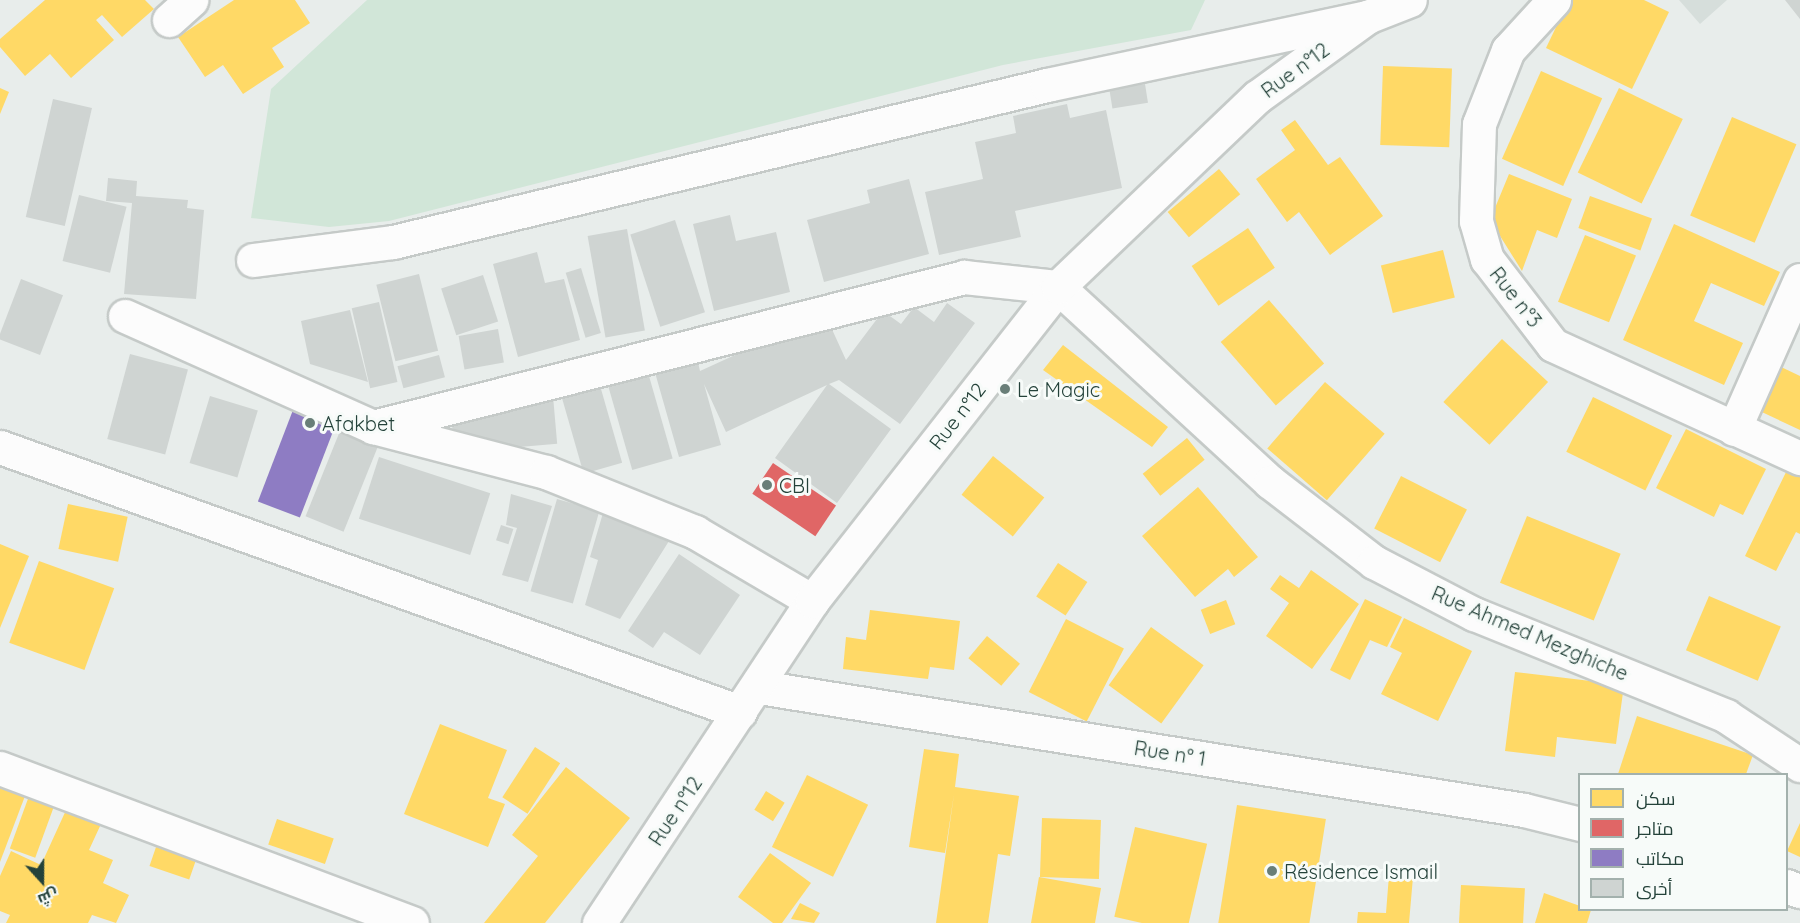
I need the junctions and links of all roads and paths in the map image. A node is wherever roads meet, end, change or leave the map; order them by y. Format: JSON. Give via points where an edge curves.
{"nodes":[{"id":1,"x":1410,"y":0,"type":"edge"},
{"id":2,"x":1554,"y":0,"type":"edge"},
{"id":3,"x":1367,"y":17,"type":"junction"},
{"id":4,"x":253,"y":260,"type":"dead end"},
{"id":5,"x":1800,"y":280,"type":"edge"},
{"id":6,"x":1058,"y":287,"type":"junction"},
{"id":7,"x":125,"y":316,"type":"dead end"},
{"id":8,"x":373,"y":427,"type":"junction"},
{"id":9,"x":1734,"y":429,"type":"junction"},
{"id":10,"x":0,"y":447,"type":"edge"},
{"id":11,"x":1800,"y":458,"type":"edge"},
{"id":12,"x":812,"y":601,"type":"junction"},
{"id":13,"x":750,"y":700,"type":"junction"},
{"id":14,"x":1800,"y":765,"type":"edge"},
{"id":15,"x":0,"y":768,"type":"edge"},
{"id":16,"x":1578,"y":824,"type":"edge"},
{"id":17,"x":412,"y":923,"type":"edge"},
{"id":18,"x":599,"y":923,"type":"edge"}],
"edges":[{"from":1,"to":3,"type":"street","name":"Rue n°12"},
{"from":2,"to":9,"type":"street","name":"Rue n°3","via":[[1508,50],[1479,123],[1476,221],[1487,260],[1553,345]]},
{"from":3,"to":4,"type":"street","via":[[1047,85],[393,242]]},
{"from":3,"to":6,"type":"street","name":"Rue n°12","via":[[1241,111]]},
{"from":5,"to":9,"type":"street"},
{"from":6,"to":8,"type":"street","via":[[964,277]]},
{"from":6,"to":12,"type":"street","name":"Rue n°12"},
{"from":6,"to":14,"type":"street","name":"Rue Ahmed Mezghiche","via":[[1270,482],[1374,562],[1474,614],[1726,716]]},
{"from":7,"to":8,"type":"street"},
{"from":8,"to":12,"type":"street","via":[[546,472],[695,532]]},
{"from":9,"to":11,"type":"street","name":"Rue n°3"},
{"from":10,"to":13,"type":"street","name":"Rue n° 1"},
{"from":12,"to":13,"type":"street","name":"Rue n°12"},
{"from":13,"to":16,"type":"street","name":"Rue n° 1","via":[[1524,810]]},
{"from":13,"to":18,"type":"street","name":"Rue n°12"},
{"from":15,"to":17,"type":"street"}]}
